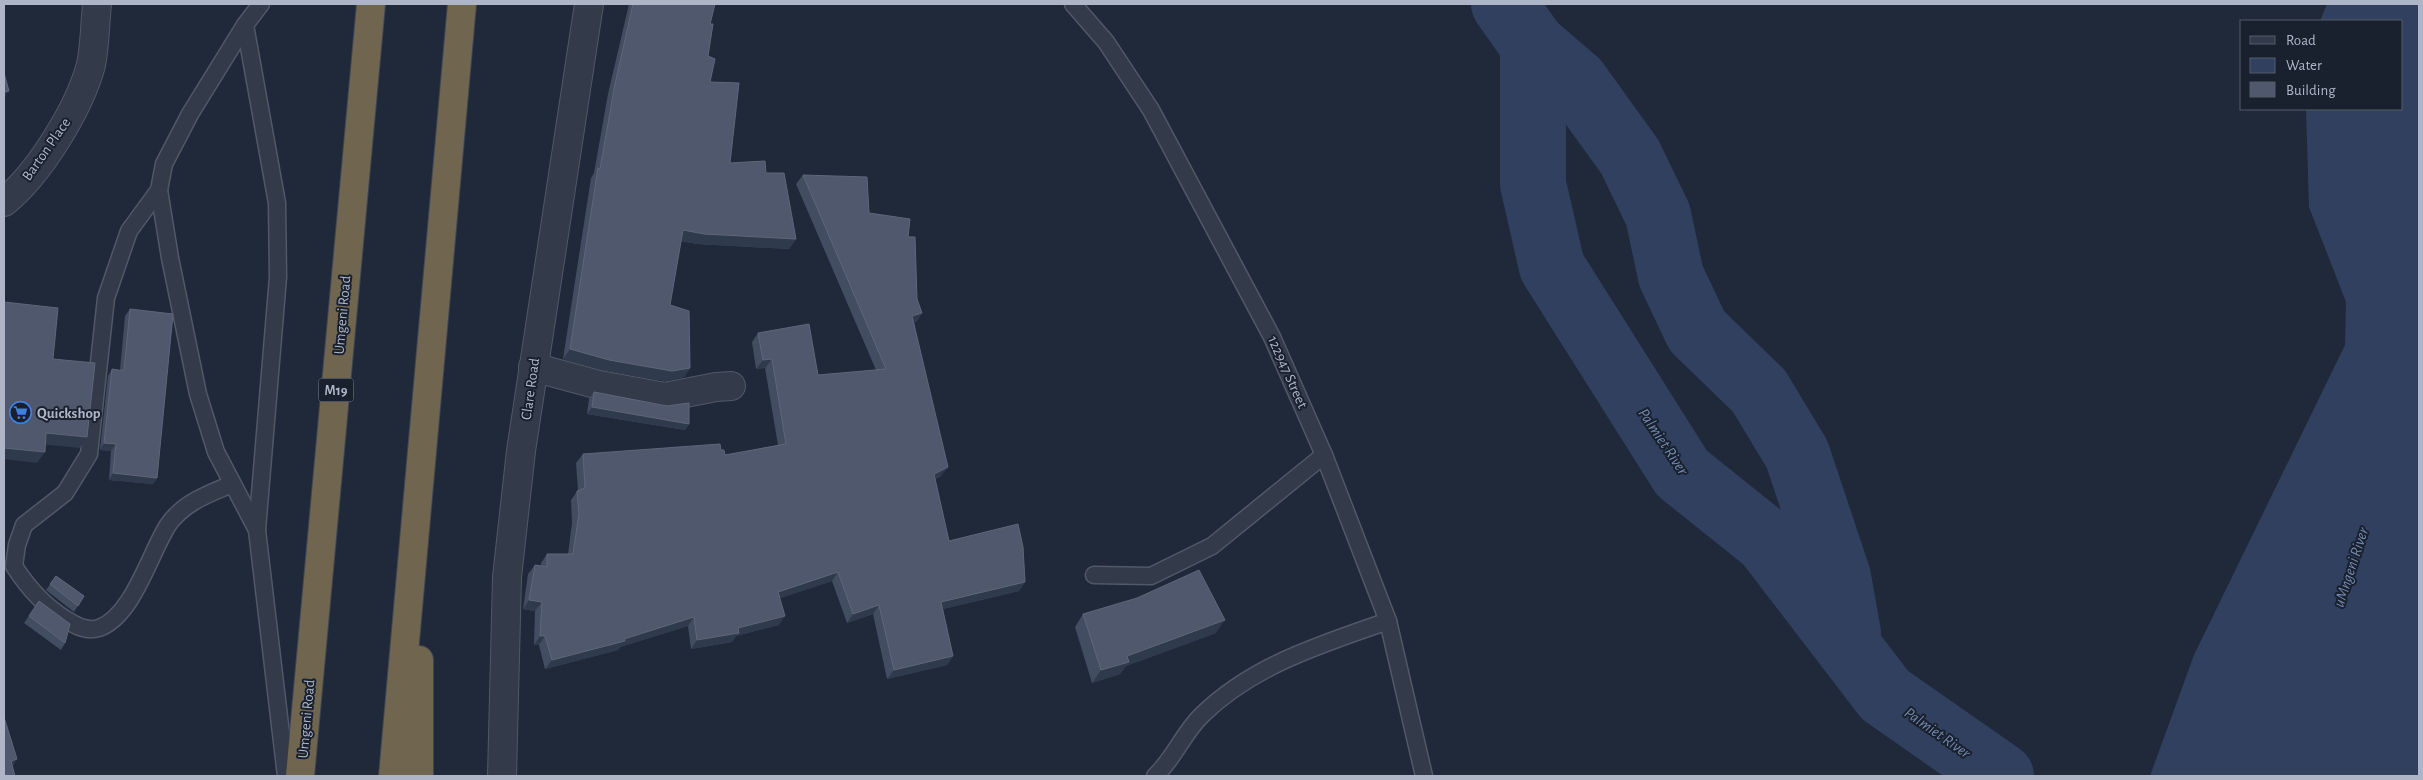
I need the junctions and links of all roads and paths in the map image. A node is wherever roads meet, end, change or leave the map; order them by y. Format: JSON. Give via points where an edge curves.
{"nodes":[{"id":1,"x":98,"y":4,"type":"edge"},
{"id":2,"x":261,"y":4,"type":"edge"},
{"id":3,"x":371,"y":4,"type":"edge"},
{"id":4,"x":462,"y":4,"type":"edge"},
{"id":5,"x":589,"y":4,"type":"edge"},
{"id":6,"x":1073,"y":4,"type":"edge"},
{"id":7,"x":245,"y":25,"type":"junction"},
{"id":8,"x":159,"y":190,"type":"junction"},
{"id":9,"x":4,"y":202,"type":"edge"},
{"id":10,"x":533,"y":367,"type":"junction"},
{"id":11,"x":731,"y":386,"type":"dead end"},
{"id":12,"x":1324,"y":455,"type":"junction"},
{"id":13,"x":420,"y":466,"type":"junction"},
{"id":14,"x":232,"y":484,"type":"junction"},
{"id":15,"x":257,"y":530,"type":"junction"},
{"id":16,"x":1094,"y":576,"type":"dead end"},
{"id":17,"x":1388,"y":621,"type":"junction"},
{"id":18,"x":286,"y":776,"type":"edge"},
{"id":19,"x":300,"y":776,"type":"edge"},
{"id":20,"x":393,"y":776,"type":"edge"},
{"id":21,"x":418,"y":776,"type":"edge"},
{"id":22,"x":502,"y":776,"type":"edge"},
{"id":23,"x":1155,"y":776,"type":"edge"},
{"id":24,"x":1424,"y":776,"type":"edge"}],
"edges":[{"from":1,"to":9,"type":"street","name":"Barton Place","via":[[90,65],[69,119],[39,163]]},
{"from":2,"to":7,"type":"lane"},
{"from":3,"to":19,"type":"highway","name":"Umgeni Road","number":"M19"},
{"from":4,"to":13,"type":"highway"},
{"from":5,"to":10,"type":"street","name":"Clare Road"},
{"from":6,"to":12,"type":"lane","name":"122947 Street","via":[[1106,42],[1151,110],[1272,337]]},
{"from":7,"to":8,"type":"lane","via":[[190,114],[164,164]]},
{"from":7,"to":15,"type":"lane","via":[[277,203],[278,277]]},
{"from":8,"to":14,"type":"lane","via":[[198,394],[216,452]]},
{"from":8,"to":14,"type":"lane","via":[[129,232],[106,298],[89,454],[65,493],[24,525],[14,566],[30,591],[62,617],[80,628],[98,629],[118,615],[138,586],[168,525],[203,495]]},
{"from":10,"to":11,"type":"street","via":[[599,385],[664,397]]},
{"from":10,"to":22,"type":"street","name":"Clare Road","via":[[507,577]]},
{"from":12,"to":16,"type":"lane","via":[[1212,546],[1151,576]]},
{"from":12,"to":17,"type":"lane","name":"122947 Street"},
{"from":13,"to":20,"type":"highway"},
{"from":13,"to":21,"type":"highway"},
{"from":14,"to":15,"type":"lane"},
{"from":15,"to":18,"type":"lane"},
{"from":17,"to":23,"type":"lane","via":[[1275,664],[1225,694],[1200,717],[1166,767]]},
{"from":17,"to":24,"type":"lane","name":"122947 Street"}]}
